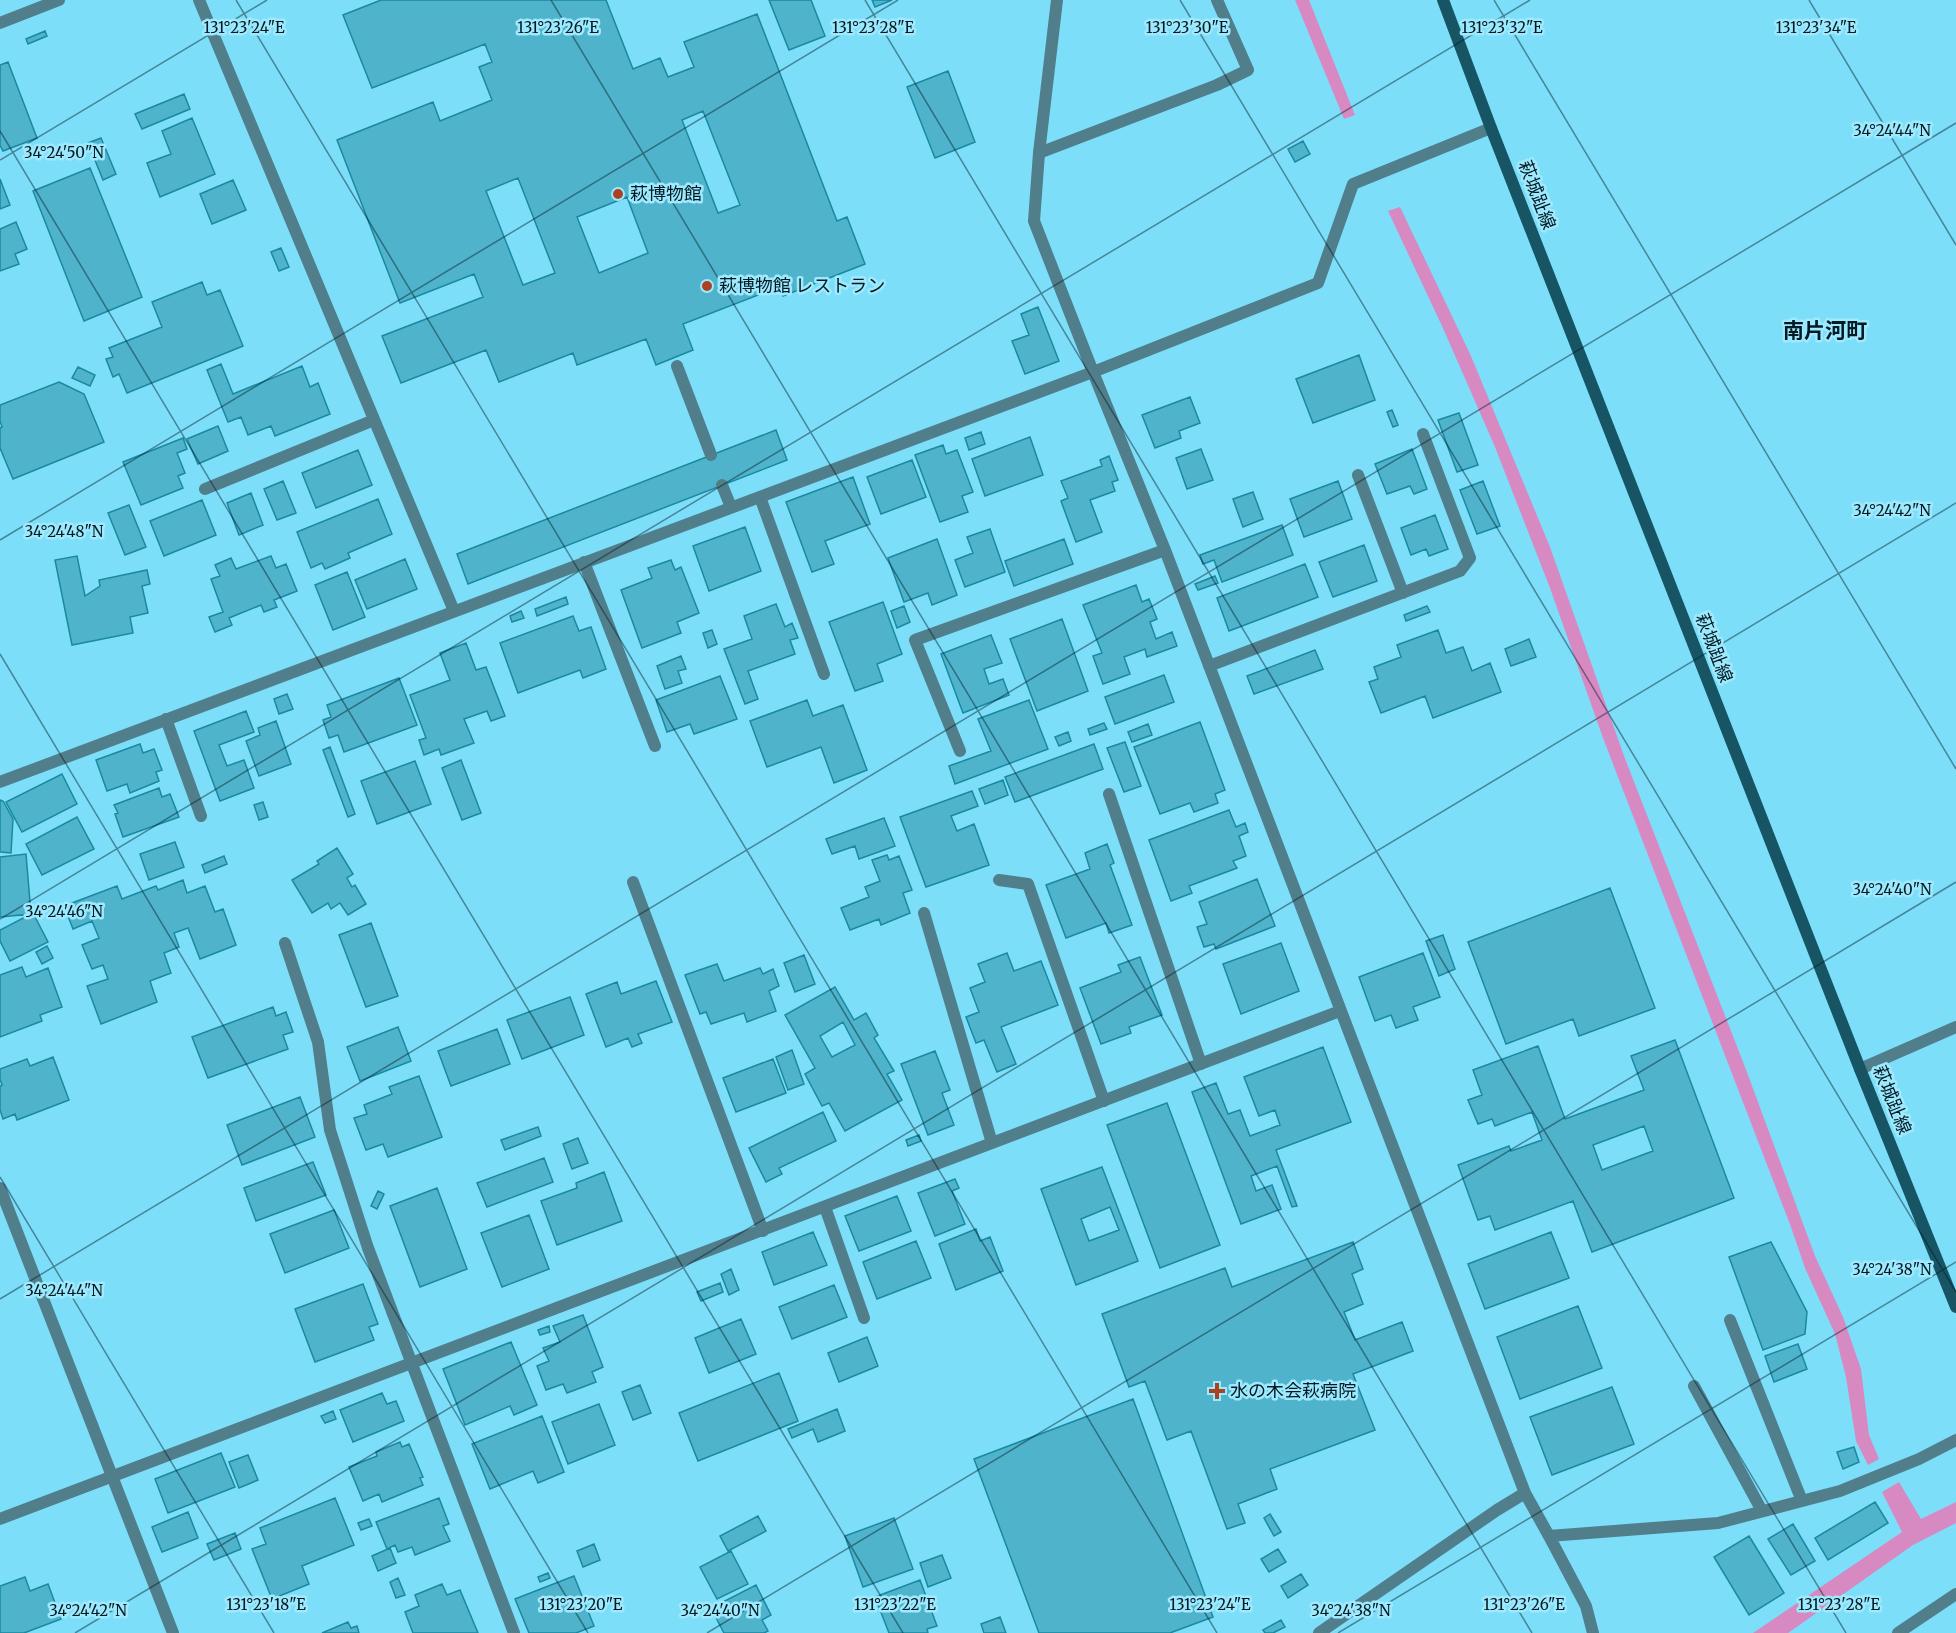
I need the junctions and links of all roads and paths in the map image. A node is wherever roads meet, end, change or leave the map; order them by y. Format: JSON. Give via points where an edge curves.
{"nodes":[{"id":1,"x":59,"y":0,"type":"edge"},
{"id":2,"x":199,"y":0,"type":"edge"},
{"id":3,"x":1057,"y":0,"type":"edge"},
{"id":4,"x":1217,"y":0,"type":"edge"},
{"id":5,"x":1443,"y":0,"type":"edge"},
{"id":6,"x":0,"y":23,"type":"edge"},
{"id":7,"x":1491,"y":128,"type":"junction"},
{"id":8,"x":1039,"y":153,"type":"junction"},
{"id":9,"x":677,"y":366,"type":"dead end"},
{"id":10,"x":1093,"y":372,"type":"junction"},
{"id":11,"x":374,"y":420,"type":"junction"},
{"id":12,"x":1423,"y":434,"type":"dead end"},
{"id":13,"x":711,"y":455,"type":"dead end"},
{"id":14,"x":1358,"y":475,"type":"dead end"},
{"id":15,"x":722,"y":485,"type":"dead end"},
{"id":16,"x":205,"y":489,"type":"dead end"},
{"id":17,"x":760,"y":497,"type":"junction"},
{"id":18,"x":731,"y":507,"type":"junction"},
{"id":19,"x":1165,"y":550,"type":"junction"},
{"id":20,"x":584,"y":562,"type":"junction"},
{"id":21,"x":1403,"y":593,"type":"junction"},
{"id":22,"x":454,"y":611,"type":"junction"},
{"id":23,"x":1209,"y":666,"type":"junction"},
{"id":24,"x":824,"y":674,"type":"dead end"},
{"id":25,"x":166,"y":719,"type":"junction"},
{"id":26,"x":655,"y":746,"type":"dead end"},
{"id":27,"x":960,"y":751,"type":"dead end"},
{"id":28,"x":0,"y":782,"type":"edge"},
{"id":29,"x":1109,"y":794,"type":"dead end"},
{"id":30,"x":201,"y":816,"type":"dead end"},
{"id":31,"x":999,"y":880,"type":"dead end"},
{"id":32,"x":633,"y":882,"type":"dead end"},
{"id":33,"x":924,"y":913,"type":"dead end"},
{"id":34,"x":285,"y":943,"type":"dead end"},
{"id":35,"x":1340,"y":1011,"type":"junction"},
{"id":36,"x":1956,"y":1026,"type":"edge"},
{"id":37,"x":1202,"y":1064,"type":"junction"},
{"id":38,"x":1860,"y":1069,"type":"junction"},
{"id":39,"x":1104,"y":1101,"type":"junction"},
{"id":40,"x":992,"y":1143,"type":"junction"},
{"id":41,"x":0,"y":1188,"type":"edge"},
{"id":42,"x":825,"y":1207,"type":"junction"},
{"id":43,"x":763,"y":1231,"type":"junction"},
{"id":44,"x":1956,"y":1307,"type":"edge"},
{"id":45,"x":864,"y":1318,"type":"dead end"},
{"id":46,"x":1730,"y":1320,"type":"dead end"},
{"id":47,"x":412,"y":1363,"type":"junction"},
{"id":48,"x":1694,"y":1386,"type":"dead end"},
{"id":49,"x":1956,"y":1440,"type":"edge"},
{"id":50,"x":113,"y":1477,"type":"junction"},
{"id":51,"x":1525,"y":1493,"type":"junction"},
{"id":52,"x":1802,"y":1501,"type":"junction"},
{"id":53,"x":1762,"y":1511,"type":"junction"},
{"id":54,"x":0,"y":1519,"type":"edge"},
{"id":55,"x":1549,"y":1536,"type":"junction"},
{"id":56,"x":1956,"y":1594,"type":"edge"},
{"id":57,"x":173,"y":1633,"type":"edge"},
{"id":58,"x":514,"y":1633,"type":"edge"},
{"id":59,"x":1319,"y":1633,"type":"edge"},
{"id":60,"x":1593,"y":1633,"type":"edge"},
{"id":61,"x":1898,"y":1633,"type":"edge"}],
"edges":[{"from":1,"to":6,"type":"street"},
{"from":2,"to":11,"type":"street"},
{"from":3,"to":8,"type":"street"},
{"from":4,"to":8,"type":"street","via":[[1248,70]]},
{"from":5,"to":7,"type":"main road","name":"萩城趾線"},
{"from":7,"to":10,"type":"street","via":[[1353,184],[1318,283]]},
{"from":7,"to":38,"type":"main road","name":"萩城趾線"},
{"from":8,"to":10,"type":"street","via":[[1034,222]]},
{"from":9,"to":13,"type":"street"},
{"from":10,"to":17,"type":"street"},
{"from":10,"to":19,"type":"street"},
{"from":11,"to":16,"type":"street"},
{"from":11,"to":22,"type":"street"},
{"from":12,"to":21,"type":"street","via":[[1470,558],[1461,571]]},
{"from":14,"to":21,"type":"street"},
{"from":15,"to":18,"type":"street"},
{"from":17,"to":18,"type":"street"},
{"from":17,"to":24,"type":"street"},
{"from":18,"to":20,"type":"street"},
{"from":19,"to":23,"type":"street"},
{"from":19,"to":27,"type":"street","via":[[915,640]]},
{"from":20,"to":22,"type":"street"},
{"from":20,"to":26,"type":"street"},
{"from":21,"to":23,"type":"street"},
{"from":22,"to":25,"type":"street"},
{"from":23,"to":35,"type":"street"},
{"from":25,"to":28,"type":"street"},
{"from":25,"to":30,"type":"street"},
{"from":29,"to":37,"type":"street"},
{"from":31,"to":39,"type":"street","via":[[1028,884]]},
{"from":32,"to":43,"type":"street"},
{"from":33,"to":40,"type":"street"},
{"from":34,"to":47,"type":"street","via":[[318,1042],[330,1130],[368,1248]]},
{"from":35,"to":37,"type":"street"},
{"from":35,"to":51,"type":"street"},
{"from":36,"to":38,"type":"street"},
{"from":37,"to":39,"type":"street"},
{"from":38,"to":44,"type":"main road","name":"萩城趾線"},
{"from":39,"to":40,"type":"street"},
{"from":40,"to":42,"type":"street"},
{"from":41,"to":50,"type":"street"},
{"from":42,"to":43,"type":"street"},
{"from":42,"to":45,"type":"street"},
{"from":43,"to":47,"type":"street"},
{"from":46,"to":52,"type":"street"},
{"from":47,"to":50,"type":"street"},
{"from":47,"to":58,"type":"street"},
{"from":48,"to":53,"type":"street"},
{"from":49,"to":52,"type":"street","via":[[1840,1491]]},
{"from":50,"to":54,"type":"street"},
{"from":50,"to":57,"type":"street"},
{"from":51,"to":55,"type":"street"},
{"from":51,"to":59,"type":"street"},
{"from":52,"to":53,"type":"street"},
{"from":53,"to":55,"type":"street","via":[[1718,1523]]},
{"from":55,"to":60,"type":"street","via":[[1586,1606]]},
{"from":56,"to":61,"type":"street"}]}
